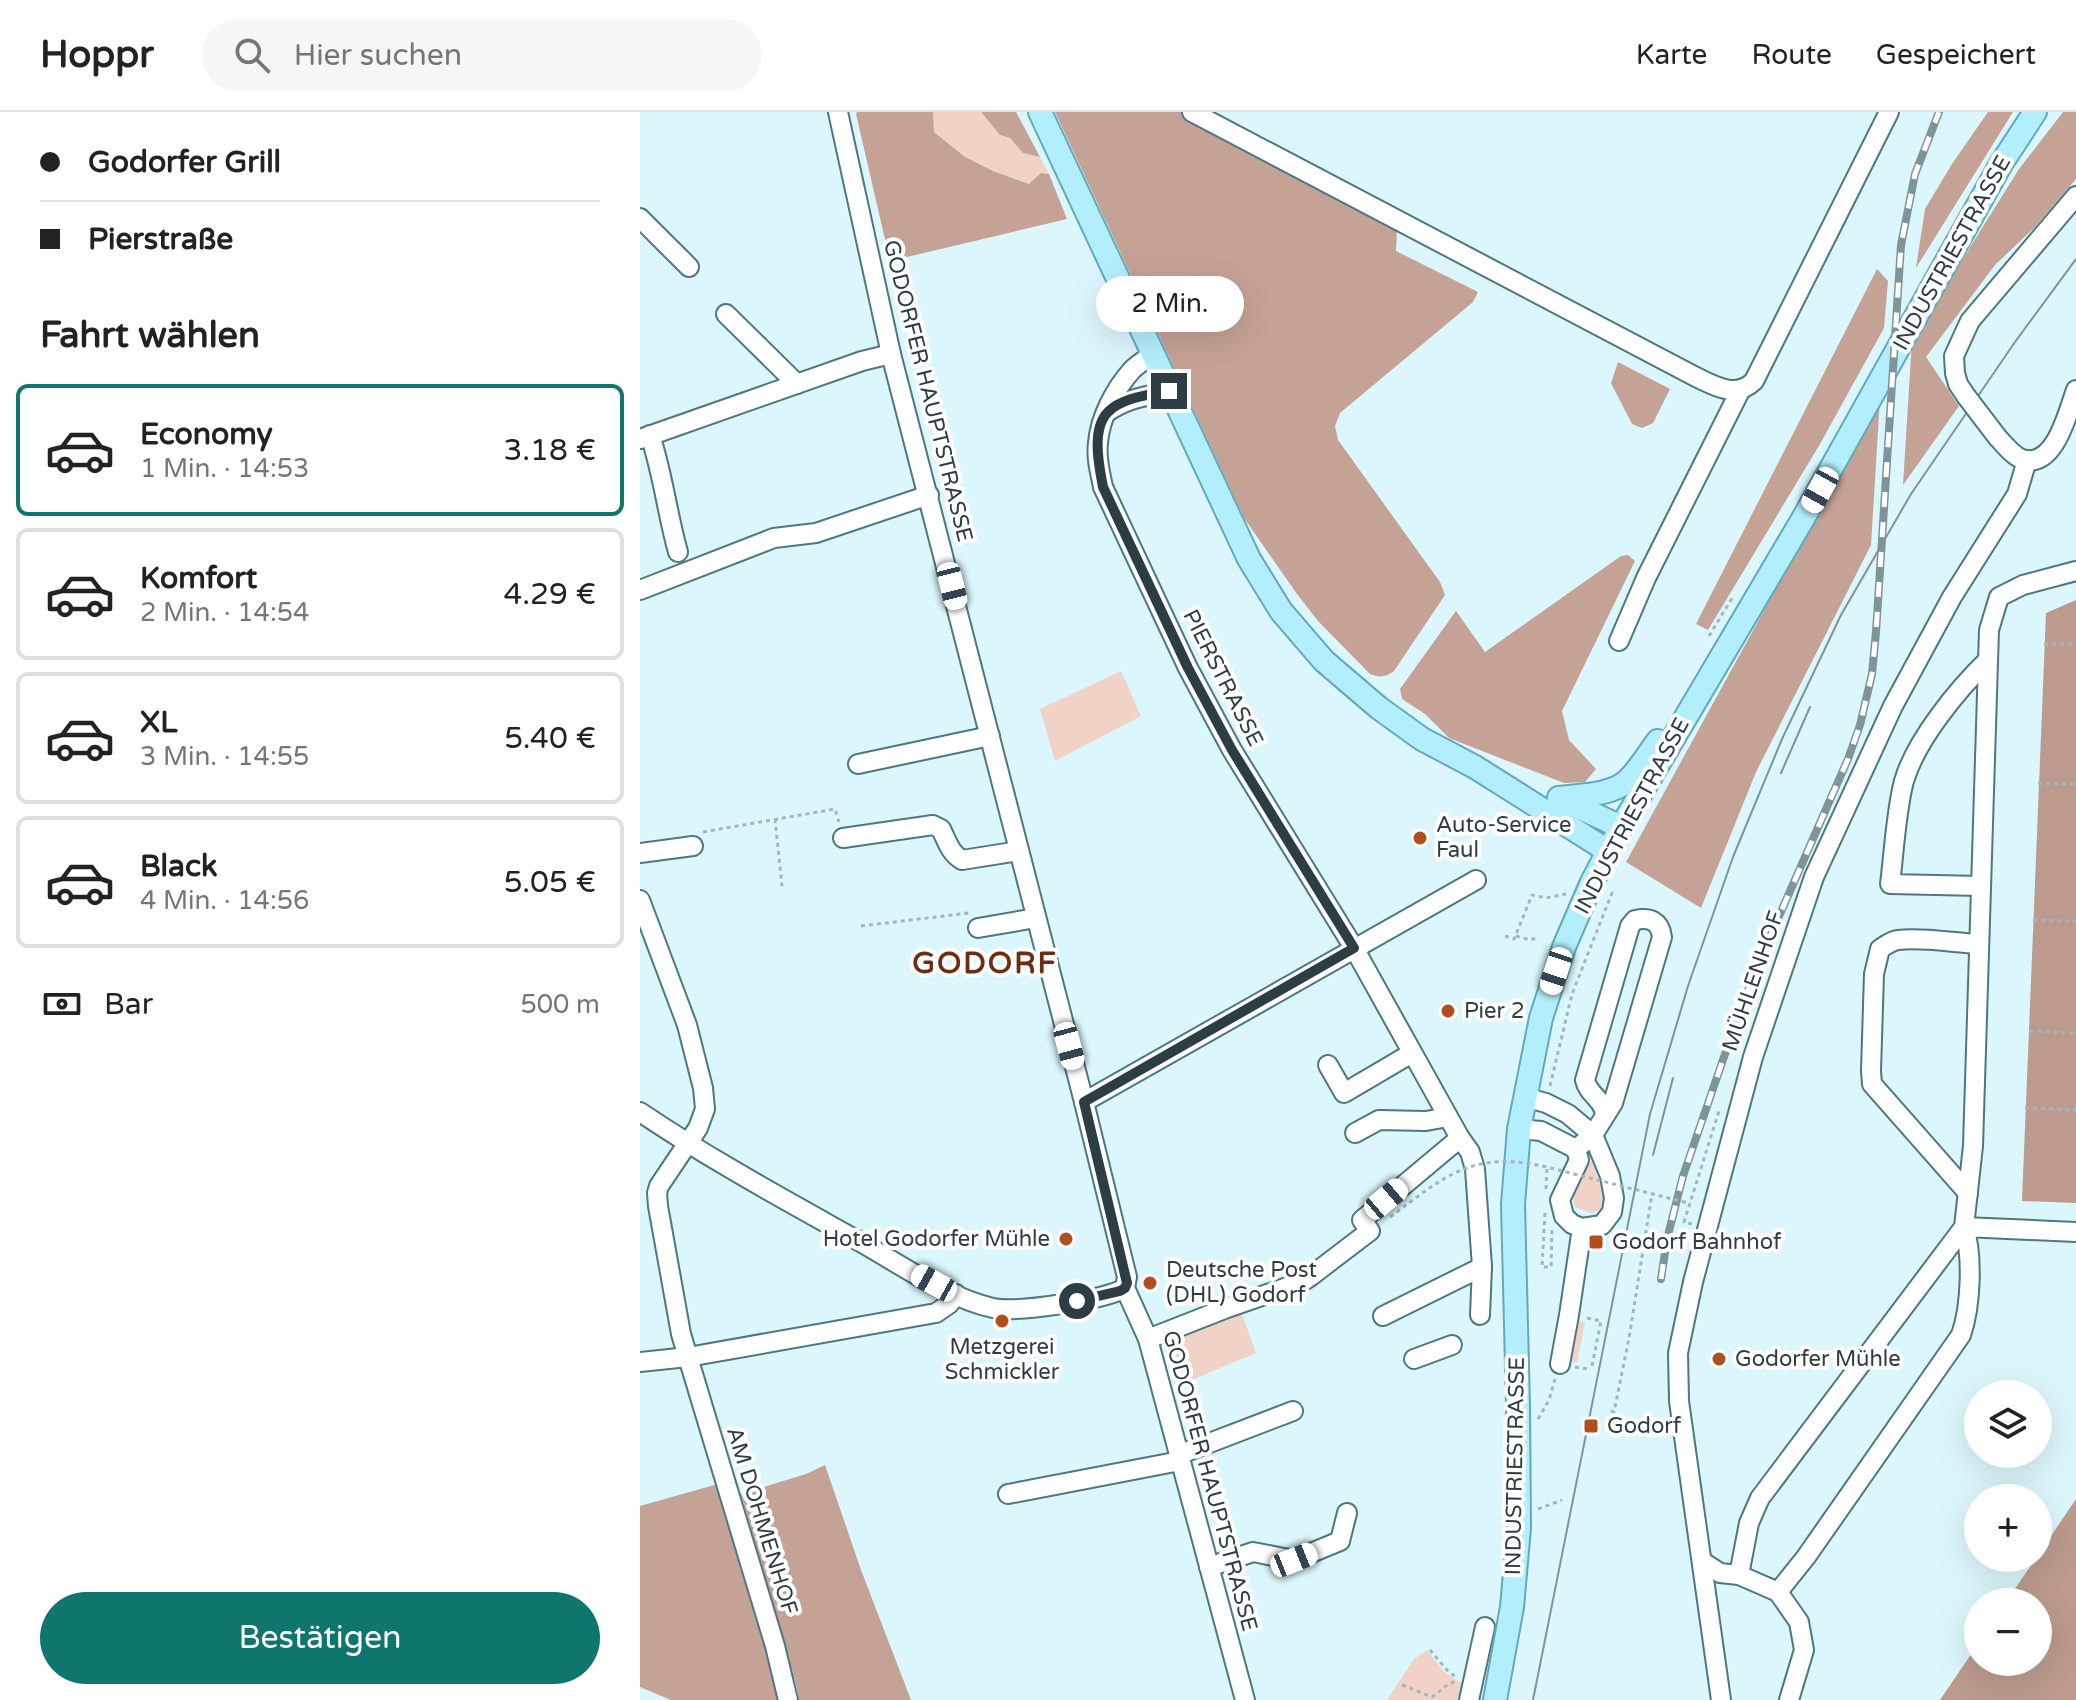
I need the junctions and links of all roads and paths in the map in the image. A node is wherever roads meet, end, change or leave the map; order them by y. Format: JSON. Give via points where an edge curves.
{"nodes":[{"id":1,"x":838,"y":112,"type":"edge"},
{"id":2,"x":1040,"y":112,"type":"edge"},
{"id":3,"x":1192,"y":112,"type":"edge"},
{"id":4,"x":1889,"y":112,"type":"edge"},
{"id":5,"x":2035,"y":112,"type":"edge"},
{"id":6,"x":2076,"y":196,"type":"edge"},
{"id":7,"x":640,"y":218,"type":"edge"},
{"id":8,"x":689,"y":267,"type":"dead end"},
{"id":9,"x":726,"y":314,"type":"dead end"},
{"id":10,"x":891,"y":354,"type":"junction"},
{"id":11,"x":1152,"y":355,"type":"junction"},
{"id":12,"x":797,"y":384,"type":"junction"},
{"id":13,"x":1741,"y":389,"type":"junction"},
{"id":14,"x":2076,"y":390,"type":"edge"},
{"id":15,"x":1169,"y":391,"type":"junction"},
{"id":16,"x":1106,"y":413,"type":"junction"},
{"id":17,"x":645,"y":437,"type":"edge"},
{"id":18,"x":2027,"y":460,"type":"junction"},
{"id":19,"x":929,"y":495,"type":"junction"},
{"id":20,"x":678,"y":552,"type":"dead end"},
{"id":21,"x":2076,"y":571,"type":"edge"},
{"id":22,"x":640,"y":590,"type":"edge"},
{"id":23,"x":1619,"y":641,"type":"dead end"},
{"id":24,"x":2044,"y":644,"type":"dead end"},
{"id":25,"x":2076,"y":644,"type":"edge"},
{"id":26,"x":1988,"y":660,"type":"junction"},
{"id":27,"x":1690,"y":708,"type":"junction"},
{"id":28,"x":990,"y":736,"type":"junction"},
{"id":29,"x":858,"y":764,"type":"dead end"},
{"id":30,"x":1475,"y":767,"type":"junction"},
{"id":31,"x":2038,"y":783,"type":"dead end"},
{"id":32,"x":2076,"y":784,"type":"edge"},
{"id":33,"x":1559,"y":798,"type":"junction"},
{"id":34,"x":775,"y":819,"type":"junction"},
{"id":35,"x":1621,"y":827,"type":"junction"},
{"id":36,"x":843,"y":838,"type":"joint"},
{"id":37,"x":693,"y":846,"type":"joint"},
{"id":38,"x":1019,"y":851,"type":"junction"},
{"id":39,"x":1608,"y":851,"type":"junction"},
{"id":40,"x":640,"y":853,"type":"edge"},
{"id":41,"x":1476,"y":880,"type":"dead end"},
{"id":42,"x":782,"y":886,"type":"dead end"},
{"id":43,"x":1981,"y":886,"type":"junction"},
{"id":44,"x":1612,"y":893,"type":"dead end"},
{"id":45,"x":1570,"y":894,"type":"dead end"},
{"id":46,"x":640,"y":900,"type":"edge"},
{"id":47,"x":1036,"y":918,"type":"junction"},
{"id":48,"x":2033,"y":920,"type":"dead end"},
{"id":49,"x":2076,"y":921,"type":"edge"},
{"id":50,"x":861,"y":926,"type":"dead end"},
{"id":51,"x":978,"y":928,"type":"joint"},
{"id":52,"x":1505,"y":936,"type":"dead end"},
{"id":53,"x":1516,"y":936,"type":"junction"},
{"id":54,"x":1539,"y":937,"type":"dead end"},
{"id":55,"x":1979,"y":944,"type":"junction"},
{"id":56,"x":1354,"y":948,"type":"junction"},
{"id":57,"x":2029,"y":1031,"type":"dead end"},
{"id":58,"x":2076,"y":1033,"type":"edge"},
{"id":59,"x":1412,"y":1053,"type":"junction"},
{"id":60,"x":1328,"y":1065,"type":"dead end"},
{"id":61,"x":1524,"y":1097,"type":"junction"},
{"id":62,"x":1723,"y":1099,"type":"dead end"},
{"id":63,"x":1084,"y":1102,"type":"junction"},
{"id":64,"x":1546,"y":1103,"type":"junction"},
{"id":65,"x":2025,"y":1108,"type":"dead end"},
{"id":66,"x":2076,"y":1110,"type":"edge"},
{"id":67,"x":640,"y":1112,"type":"edge"},
{"id":68,"x":1605,"y":1115,"type":"junction"},
{"id":69,"x":1448,"y":1117,"type":"junction"},
{"id":70,"x":1519,"y":1129,"type":"junction"},
{"id":71,"x":1355,"y":1133,"type":"dead end"},
{"id":72,"x":1593,"y":1135,"type":"junction"},
{"id":73,"x":1460,"y":1138,"type":"junction"},
{"id":74,"x":687,"y":1144,"type":"junction"},
{"id":75,"x":1576,"y":1149,"type":"junction"},
{"id":76,"x":1547,"y":1167,"type":"junction"},
{"id":77,"x":1968,"y":1193,"type":"junction"},
{"id":78,"x":1652,"y":1194,"type":"junction"},
{"id":79,"x":1545,"y":1197,"type":"dead end"},
{"id":80,"x":1688,"y":1203,"type":"junction"},
{"id":81,"x":1545,"y":1212,"type":"dead end"},
{"id":82,"x":1390,"y":1217,"type":"dead end"},
{"id":83,"x":1552,"y":1225,"type":"dead end"},
{"id":84,"x":1696,"y":1225,"type":"dead end"},
{"id":85,"x":1964,"y":1227,"type":"junction"},
{"id":86,"x":1582,"y":1228,"type":"junction"},
{"id":87,"x":2076,"y":1232,"type":"edge"},
{"id":88,"x":1482,"y":1267,"type":"junction"},
{"id":89,"x":1125,"y":1288,"type":"junction"},
{"id":90,"x":956,"y":1294,"type":"junction"},
{"id":91,"x":1480,"y":1315,"type":"dead end"},
{"id":92,"x":1383,"y":1316,"type":"dead end"},
{"id":93,"x":1601,"y":1321,"type":"dead end"},
{"id":94,"x":1148,"y":1339,"type":"junction"},
{"id":95,"x":1452,"y":1345,"type":"dead end"},
{"id":96,"x":688,"y":1357,"type":"junction"},
{"id":97,"x":1414,"y":1359,"type":"dead end"},
{"id":98,"x":640,"y":1362,"type":"edge"},
{"id":99,"x":1560,"y":1364,"type":"joint"},
{"id":100,"x":1588,"y":1368,"type":"dead end"},
{"id":101,"x":1293,"y":1411,"type":"dead end"},
{"id":102,"x":1611,"y":1411,"type":"dead end"},
{"id":103,"x":1538,"y":1419,"type":"dead end"},
{"id":104,"x":1179,"y":1458,"type":"junction"},
{"id":105,"x":1008,"y":1494,"type":"dead end"},
{"id":106,"x":1562,"y":1500,"type":"dead end"},
{"id":107,"x":1538,"y":1509,"type":"dead end"},
{"id":108,"x":1347,"y":1513,"type":"dead end"},
{"id":109,"x":1703,"y":1562,"type":"junction"},
{"id":110,"x":1209,"y":1567,"type":"junction"},
{"id":111,"x":1739,"y":1575,"type":"junction"},
{"id":112,"x":1778,"y":1592,"type":"junction"},
{"id":113,"x":1485,"y":1627,"type":"dead end"},
{"id":114,"x":1430,"y":1650,"type":"dead end"},
{"id":115,"x":1402,"y":1685,"type":"dead end"},
{"id":116,"x":1431,"y":1699,"type":"edge"},
{"id":117,"x":788,"y":1700,"type":"edge"},
{"id":118,"x":1245,"y":1700,"type":"edge"},
{"id":119,"x":1469,"y":1700,"type":"edge"},
{"id":120,"x":1495,"y":1700,"type":"edge"},
{"id":121,"x":1721,"y":1700,"type":"edge"},
{"id":122,"x":1789,"y":1700,"type":"edge"}],
"edges":[{"from":1,"to":10,"type":"street","name":"GODORFER HAUPTSTRASSE"},
{"from":2,"to":11,"type":"main road"},
{"from":3,"to":13,"type":"street","via":[[1696,377]]},
{"from":4,"to":13,"type":"street","via":[[1754,381]]},
{"from":5,"to":27,"type":"main road","name":"INDUSTRIESTRASSE"},
{"from":6,"to":18,"type":"street","bridge":true,"via":[[1970,321],[1954,356],[1958,384],[1966,396],[1998,438]]},
{"from":7,"to":8,"type":"street"},
{"from":9,"to":12,"type":"street"},
{"from":10,"to":12,"type":"street"},
{"from":10,"to":19,"type":"street","name":"GODORFER HAUPTSTRASSE"},
{"from":11,"to":15,"type":"main road"},
{"from":11,"to":16,"type":"street","name":"PIERSTRASSE","via":[[1134,368]]},
{"from":12,"to":17,"type":"street"},
{"from":13,"to":23,"type":"street"},
{"from":14,"to":18,"type":"street","via":[[2057,441],[2047,453]]},
{"from":15,"to":16,"type":"street","via":[[1138,397]]},
{"from":15,"to":30,"type":"main road","via":[[1249,559],[1281,611],[1324,661],[1379,708]]},
{"from":16,"to":56,"type":"street","name":"PIERSTRASSE","via":[[1098,442],[1103,487],[1232,750]]},
{"from":17,"to":20,"type":"street","via":[[659,463]]},
{"from":18,"to":109,"type":"street","name":"MÜHLENHOF","via":[[2017,494],[1952,597],[1893,706],[1814,877],[1753,1057],[1678,1353],[1679,1401]]},
{"from":19,"to":22,"type":"street","via":[[816,533],[774,538]]},
{"from":19,"to":28,"type":"street","name":"GODORFER HAUPTSTRASSE"},
{"from":21,"to":26,"type":"street","via":[[1999,597],[1989,630]]},
{"from":24,"to":25,"type":"path"},
{"from":26,"to":43,"type":"street"},
{"from":26,"to":43,"type":"street","via":[[1913,757],[1904,782],[1890,884]]},
{"from":27,"to":33,"type":"main road","via":[[1626,782],[1603,792]]},
{"from":27,"to":35,"type":"main road","name":"INDUSTRIESTRASSE"},
{"from":28,"to":29,"type":"street"},
{"from":28,"to":38,"type":"street","name":"GODORFER HAUPTSTRASSE"},
{"from":30,"to":33,"type":"main road"},
{"from":30,"to":39,"type":"main road"},
{"from":31,"to":32,"type":"path"},
{"from":33,"to":35,"type":"main road"},
{"from":34,"to":36,"type":"path","via":[[835,809]]},
{"from":34,"to":37,"type":"path","via":[[699,832]]},
{"from":34,"to":42,"type":"path"},
{"from":35,"to":39,"type":"main road","name":"INDUSTRIESTRASSE"},
{"from":36,"to":38,"type":"street","via":[[933,825],[962,860]]},
{"from":37,"to":40,"type":"street"},
{"from":38,"to":47,"type":"street","name":"GODORFER HAUPTSTRASSE"},
{"from":39,"to":61,"type":"main road","name":"INDUSTRIESTRASSE","via":[[1564,947]]},
{"from":41,"to":56,"type":"street"},
{"from":43,"to":55,"type":"street"},
{"from":44,"to":64,"type":"path","via":[[1572,994]]},
{"from":45,"to":53,"type":"path","via":[[1532,895]]},
{"from":46,"to":74,"type":"street","name":"AM DOHMENHOF","via":[[687,1025],[703,1088],[705,1109]]},
{"from":47,"to":51,"type":"street"},
{"from":47,"to":63,"type":"street","name":"GODORFER HAUPTSTRASSE"},
{"from":48,"to":49,"type":"path"},
{"from":50,"to":51,"type":"path","via":[[973,912]]},
{"from":52,"to":53,"type":"path"},
{"from":53,"to":54,"type":"path"},
{"from":55,"to":77,"type":"street"},
{"from":55,"to":77,"type":"street","via":[[1890,943],[1877,955],[1873,1002],[1872,1084]]},
{"from":56,"to":59,"type":"street","name":"PIERSTRASSE"},
{"from":56,"to":63,"type":"street"},
{"from":57,"to":58,"type":"path"},
{"from":59,"to":60,"type":"street","via":[[1344,1093]]},
{"from":59,"to":69,"type":"street","name":"PIERSTRASSE"},
{"from":61,"to":64,"type":"street"},
{"from":61,"to":70,"type":"main road","name":"INDUSTRIESTRASSE"},
{"from":62,"to":80,"type":"path"},
{"from":63,"to":89,"type":"street","name":"GODORFER HAUPTSTRASSE","via":[[1127,1277]]},
{"from":64,"to":72,"type":"street"},
{"from":65,"to":66,"type":"path"},
{"from":67,"to":74,"type":"street"},
{"from":68,"to":68,"type":"street","via":[[1662,937],[1656,922],[1644,918],[1630,926],[1585,1080]]},
{"from":68,"to":72,"type":"street"},
{"from":69,"to":71,"type":"street","via":[[1379,1120]]},
{"from":69,"to":73,"type":"street","name":"PIERSTRASSE"},
{"from":70,"to":75,"type":"street","via":[[1541,1131]]},
{"from":70,"to":120,"type":"main road","name":"INDUSTRIESTRASSE","via":[[1513,1204],[1519,1528]]},
{"from":72,"to":75,"type":"street"},
{"from":72,"to":86,"type":"street","via":[[1614,1198],[1602,1225]]},
{"from":73,"to":88,"type":"street","name":"PIERSTRASSE","via":[[1475,1169]]},
{"from":73,"to":94,"type":"street","via":[[1362,1220],[1370,1231],[1302,1282]]},
{"from":74,"to":90,"type":"street"},
{"from":74,"to":96,"type":"street","name":"AM DOHMENHOF","via":[[657,1193]]},
{"from":75,"to":86,"type":"street","via":[[1579,1160],[1560,1200],[1564,1216]]},
{"from":76,"to":78,"type":"path","bridge":true},
{"from":76,"to":79,"type":"path"},
{"from":76,"to":82,"type":"path","bridge":true,"via":[[1504,1161],[1471,1165]]},
{"from":77,"to":85,"type":"street"},
{"from":78,"to":80,"type":"path","bridge":true},
{"from":78,"to":102,"type":"path","via":[[1629,1338]]},
{"from":80,"to":84,"type":"path","via":[[1684,1222]]},
{"from":81,"to":83,"type":"path","via":[[1542,1267],[1551,1267]]},
{"from":85,"to":87,"type":"street"},
{"from":85,"to":111,"type":"street","via":[[1760,1498],[1749,1523]]},
{"from":85,"to":112,"type":"street","via":[[1969,1242],[1969,1303],[1961,1335]]},
{"from":86,"to":99,"type":"street"},
{"from":88,"to":91,"type":"street","name":"PIERSTRASSE"},
{"from":88,"to":92,"type":"street"},
{"from":89,"to":90,"type":"street","via":[[1014,1309]]},
{"from":89,"to":94,"type":"street","name":"GODORFER HAUPTSTRASSE"},
{"from":90,"to":96,"type":"street","via":[[936,1313]]},
{"from":93,"to":100,"type":"path"},
{"from":94,"to":104,"type":"street","name":"GODORFER HAUPTSTRASSE"},
{"from":95,"to":97,"type":"street"},
{"from":96,"to":98,"type":"street"},
{"from":96,"to":117,"type":"street","name":"AM DOHMENHOF"},
{"from":99,"to":103,"type":"path"},
{"from":101,"to":104,"type":"street"},
{"from":104,"to":105,"type":"street"},
{"from":104,"to":110,"type":"street","name":"GODORFER HAUPTSTRASSE"},
{"from":106,"to":107,"type":"path"},
{"from":108,"to":110,"type":"street","via":[[1340,1541],[1294,1560],[1253,1552]]},
{"from":109,"to":111,"type":"street","via":[[1720,1573]]},
{"from":109,"to":121,"type":"street","name":"MÜHLENHOF"},
{"from":110,"to":118,"type":"street","name":"GODORFER HAUPTSTRASSE"},
{"from":111,"to":112,"type":"street"},
{"from":112,"to":122,"type":"street","via":[[1799,1622],[1804,1650]]},
{"from":113,"to":119,"type":"street"},
{"from":114,"to":116,"type":"path","via":[[1460,1680],[1443,1686]]},
{"from":115,"to":116,"type":"path"}]}
